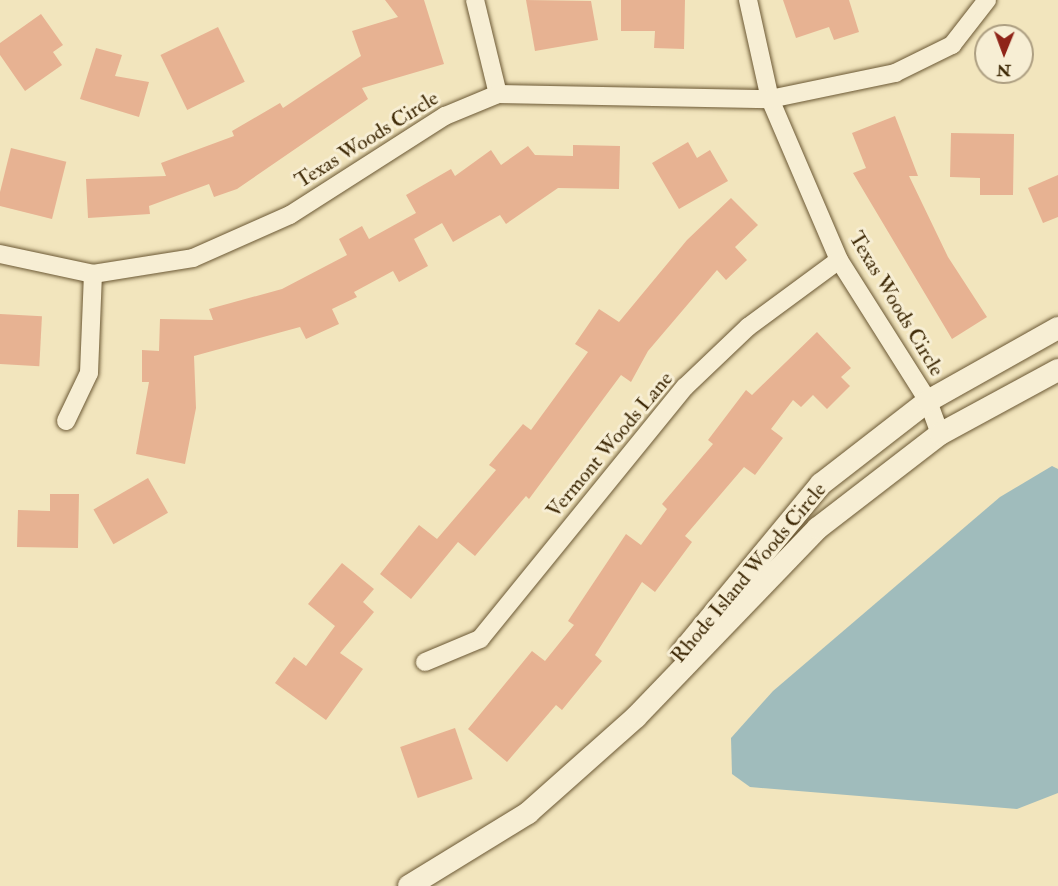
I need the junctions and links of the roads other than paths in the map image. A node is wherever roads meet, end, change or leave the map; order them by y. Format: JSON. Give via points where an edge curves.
{"nodes":[{"id":1,"x":475,"y":0,"type":"edge"},
{"id":2,"x":748,"y":0,"type":"edge"},
{"id":3,"x":987,"y":0,"type":"edge"},
{"id":4,"x":498,"y":94,"type":"junction"},
{"id":5,"x":770,"y":99,"type":"junction"},
{"id":6,"x":0,"y":254,"type":"edge"},
{"id":7,"x":839,"y":261,"type":"junction"},
{"id":8,"x":93,"y":274,"type":"junction"},
{"id":9,"x":1058,"y":328,"type":"edge"},
{"id":10,"x":1058,"y":370,"type":"edge"},
{"id":11,"x":928,"y":401,"type":"junction"},
{"id":12,"x":66,"y":421,"type":"dead end"},
{"id":13,"x":940,"y":434,"type":"junction"},
{"id":14,"x":425,"y":662,"type":"dead end"},
{"id":15,"x":636,"y":717,"type":"junction"},
{"id":16,"x":409,"y":886,"type":"edge"}],
"edges":[{"from":1,"to":4,"type":"street"},
{"from":2,"to":5,"type":"street","name":"Texas Woods Circle"},
{"from":3,"to":5,"type":"street","via":[[952,45],[895,73]]},
{"from":4,"to":5,"type":"street","name":"Texas Woods Circle"},
{"from":4,"to":8,"type":"street","name":"Texas Woods Circle","via":[[445,116],[290,215],[194,258]]},
{"from":5,"to":7,"type":"street","name":"Texas Woods Circle"},
{"from":6,"to":8,"type":"street","name":"Texas Woods Circle"},
{"from":7,"to":11,"type":"street","name":"Texas Woods Circle"},
{"from":7,"to":14,"type":"street","name":"Vermont Woods Lane","via":[[748,327],[685,387],[480,639]]},
{"from":8,"to":12,"type":"street","via":[[89,373]]},
{"from":9,"to":11,"type":"street","name":"Rhode Island Woods Circle"},
{"from":10,"to":13,"type":"street","name":"Rhode Island Woods Circle"},
{"from":11,"to":13,"type":"street","name":"Texas Woods Circle"},
{"from":11,"to":15,"type":"street","name":"Rhode Island Woods Circle","via":[[820,484],[706,619]]},
{"from":13,"to":15,"type":"street","name":"Rhode Island Woods Circle","via":[[818,528]]},
{"from":15,"to":16,"type":"street","name":"Rhode Island Woods Circle","via":[[528,813]]}]}
